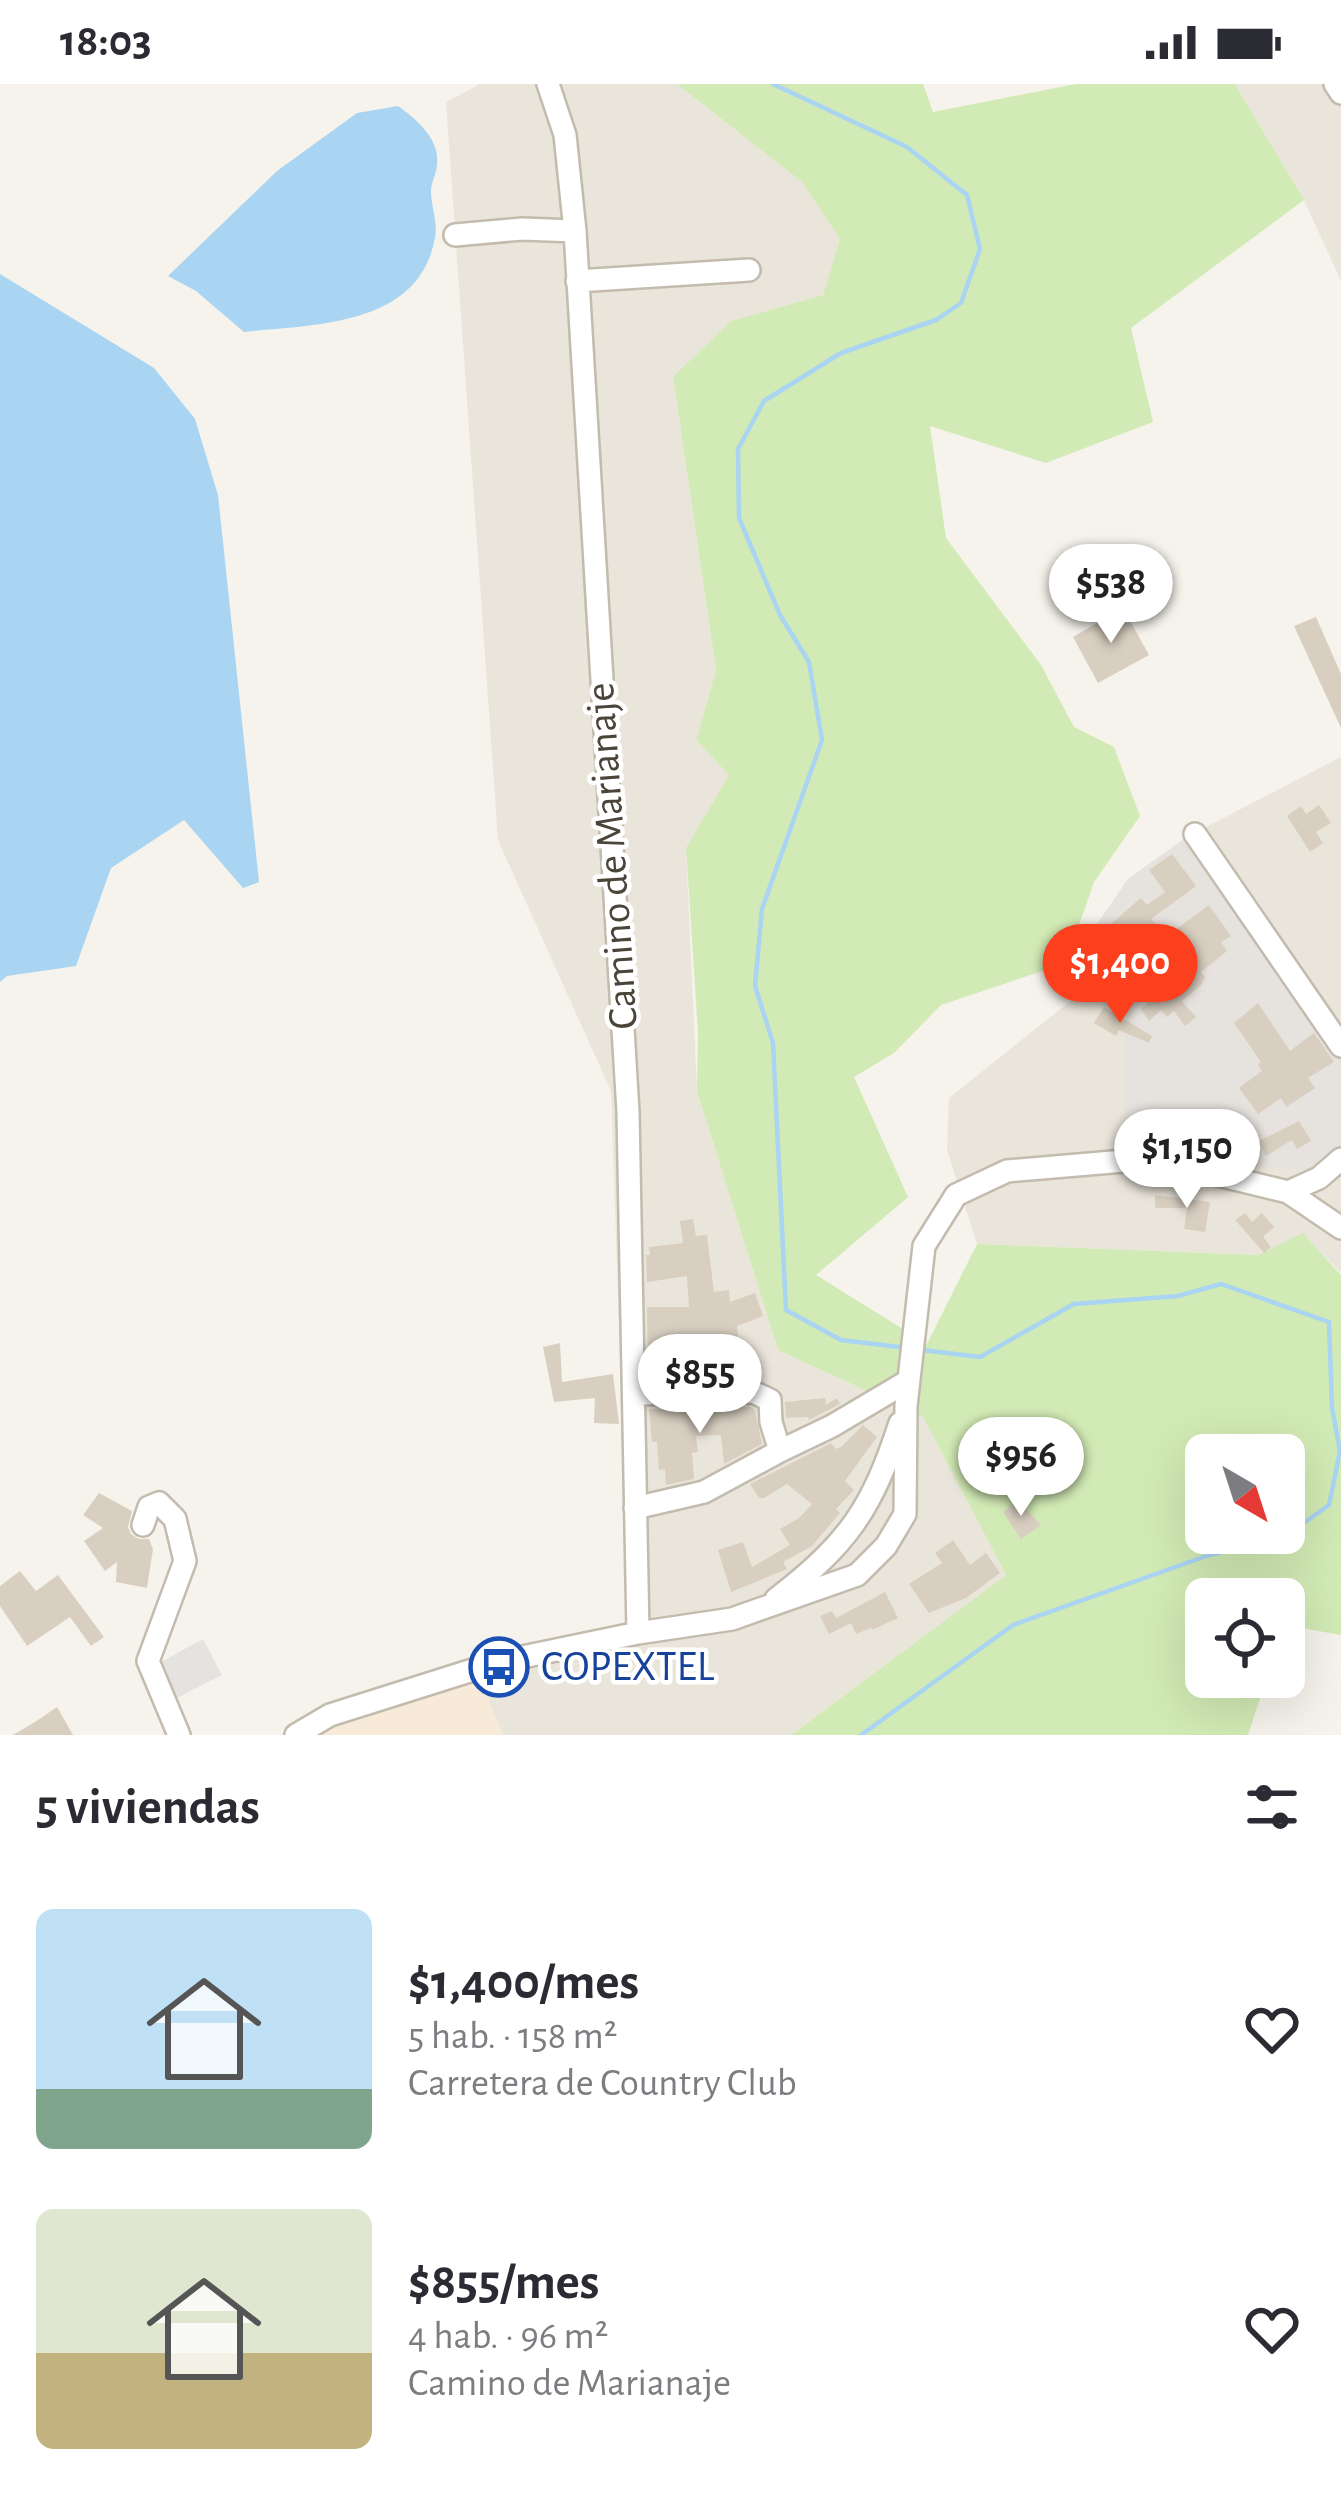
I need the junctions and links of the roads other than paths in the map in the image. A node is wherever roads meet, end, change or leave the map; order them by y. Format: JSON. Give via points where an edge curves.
{"nodes":[{"id":1,"x":548,"y":84,"type":"edge"},
{"id":2,"x":1335,"y":84,"type":"edge"},
{"id":3,"x":1341,"y":93,"type":"edge"},
{"id":4,"x":575,"y":231,"type":"junction"},
{"id":5,"x":455,"y":236,"type":"dead end"},
{"id":6,"x":749,"y":270,"type":"dead end"},
{"id":7,"x":577,"y":281,"type":"junction"},
{"id":8,"x":1195,"y":834,"type":"dead end"},
{"id":9,"x":1341,"y":1046,"type":"edge"},
{"id":10,"x":1341,"y":1160,"type":"edge"},
{"id":11,"x":1288,"y":1192,"type":"junction"},
{"id":12,"x":1341,"y":1228,"type":"edge"},
{"id":13,"x":908,"y":1381,"type":"junction"},
{"id":14,"x":636,"y":1394,"type":"junction"},
{"id":15,"x":906,"y":1406,"type":"junction"},
{"id":16,"x":780,"y":1451,"type":"junction"},
{"id":17,"x":634,"y":1508,"type":"junction"},
{"id":18,"x":142,"y":1525,"type":"dead end"},
{"id":19,"x":763,"y":1609,"type":"junction"},
{"id":20,"x":638,"y":1633,"type":"junction"},
{"id":21,"x":335,"y":1725,"type":"edge"},
{"id":22,"x":179,"y":1735,"type":"edge"},
{"id":23,"x":296,"y":1735,"type":"edge"}],
"edges":[{"from":1,"to":4,"type":"street","name":"Camino de Marianaje","via":[[565,135]]},
{"from":2,"to":3,"type":"street"},
{"from":4,"to":5,"type":"street"},
{"from":4,"to":7,"type":"street","name":"Camino de Marianaje"},
{"from":6,"to":7,"type":"street"},
{"from":7,"to":14,"type":"street","name":"Camino de Marianaje","via":[[628,1112]]},
{"from":8,"to":9,"type":"street"},
{"from":10,"to":11,"type":"street"},
{"from":11,"to":12,"type":"street"},
{"from":11,"to":13,"type":"street","via":[[1124,1161],[1007,1171],[956,1195],[924,1246]]},
{"from":13,"to":15,"type":"street"},
{"from":13,"to":16,"type":"street"},
{"from":14,"to":16,"type":"street","via":[[753,1392],[770,1400]]},
{"from":14,"to":17,"type":"street","name":"Camino de Marianaje"},
{"from":15,"to":19,"type":"street","via":[[860,1519],[826,1561]]},
{"from":15,"to":19,"type":"street","via":[[905,1514],[886,1546],[857,1575]]},
{"from":16,"to":17,"type":"street","via":[[704,1492]]},
{"from":17,"to":20,"type":"street","name":"Camino de Marianaje"},
{"from":18,"to":22,"type":"street","via":[[159,1503],[175,1519],[185,1561],[148,1661]]},
{"from":19,"to":20,"type":"street"},
{"from":20,"to":21,"type":"street","via":[[498,1663]]},
{"from":21,"to":23,"type":"street"}]}
